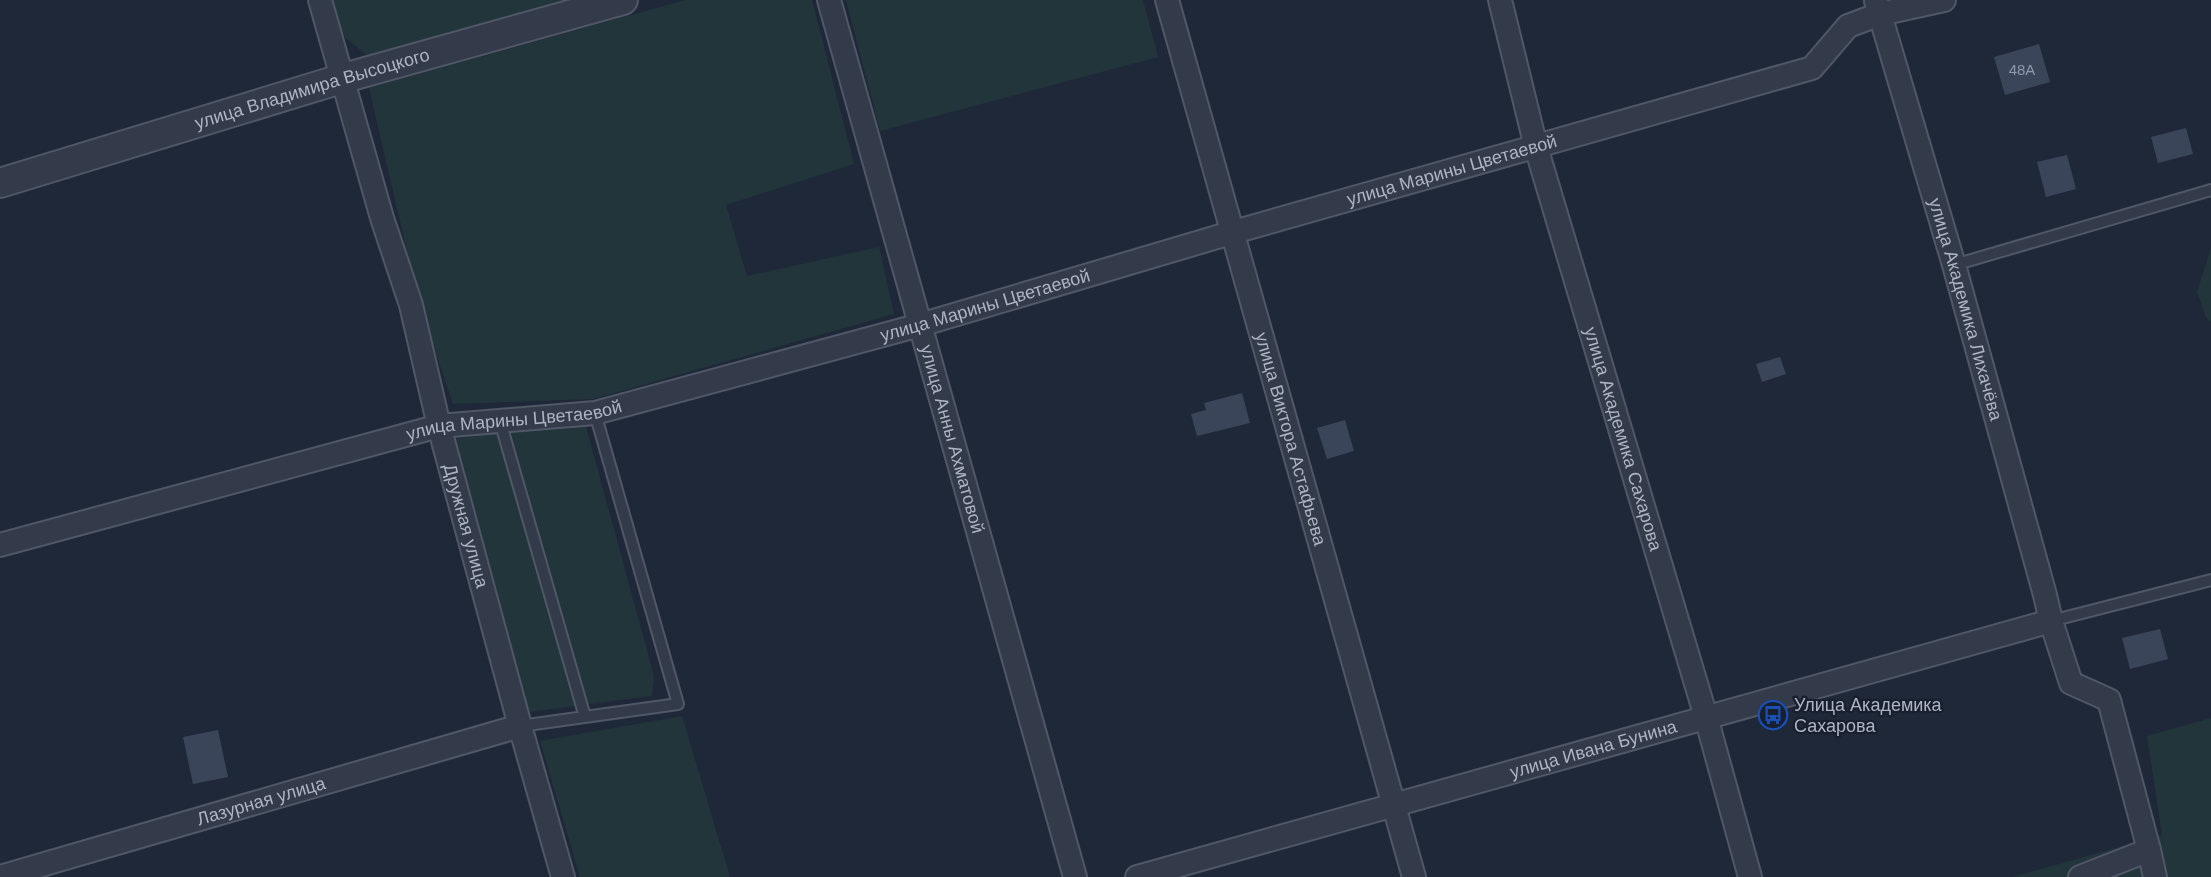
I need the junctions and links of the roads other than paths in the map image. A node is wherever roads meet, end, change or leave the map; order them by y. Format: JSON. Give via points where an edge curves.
{"nodes":[{"id":1,"x":320,"y":0,"type":"edge"},
{"id":2,"x":624,"y":0,"type":"edge"},
{"id":3,"x":829,"y":0,"type":"edge"},
{"id":4,"x":1167,"y":0,"type":"edge"},
{"id":5,"x":1500,"y":0,"type":"edge"},
{"id":6,"x":1944,"y":0,"type":"edge"},
{"id":7,"x":1878,"y":7,"type":"edge"},
{"id":8,"x":344,"y":78,"type":"junction"},
{"id":9,"x":1536,"y":147,"type":"junction"},
{"id":10,"x":0,"y":183,"type":"edge"},
{"id":11,"x":2211,"y":190,"type":"edge"},
{"id":12,"x":1234,"y":232,"type":"junction"},
{"id":13,"x":1953,"y":265,"type":"junction"},
{"id":14,"x":920,"y":325,"type":"junction"},
{"id":15,"x":595,"y":413,"type":"junction"},
{"id":16,"x":500,"y":421,"type":"junction"},
{"id":17,"x":439,"y":426,"type":"junction"},
{"id":18,"x":0,"y":545,"type":"edge"},
{"id":19,"x":2211,"y":580,"type":"edge"},
{"id":20,"x":2051,"y":621,"type":"junction"},
{"id":21,"x":585,"y":717,"type":"junction"},
{"id":22,"x":1706,"y":717,"type":"junction"},
{"id":23,"x":520,"y":726,"type":"junction"},
{"id":24,"x":1394,"y":805,"type":"junction"},
{"id":25,"x":2149,"y":850,"type":"junction"},
{"id":26,"x":0,"y":877,"type":"edge"},
{"id":27,"x":563,"y":877,"type":"edge"},
{"id":28,"x":1075,"y":877,"type":"edge"},
{"id":29,"x":1137,"y":877,"type":"edge"},
{"id":30,"x":1414,"y":877,"type":"edge"},
{"id":31,"x":1749,"y":877,"type":"edge"},
{"id":32,"x":2080,"y":877,"type":"edge"},
{"id":33,"x":2155,"y":877,"type":"edge"}],
"edges":[{"from":1,"to":8,"type":"street","name":"Дружная улица"},
{"from":2,"to":8,"type":"street","name":"улица Владимира Высоцкого"},
{"from":3,"to":14,"type":"street","name":"улица Анны Ахматовой"},
{"from":4,"to":12,"type":"street","name":"улица Виктора Астафьева"},
{"from":5,"to":9,"type":"street","name":"улица Академика Сахарова"},
{"from":6,"to":7,"type":"street","name":"улица Марины Цветаевой"},
{"from":7,"to":9,"type":"street","name":"улица Марины Цветаевой","via":[[1848,26],[1812,68]]},
{"from":7,"to":13,"type":"street","name":"улица Академика Лихачёва"},
{"from":8,"to":10,"type":"street","name":"улица Владимира Высоцкого"},
{"from":8,"to":17,"type":"street","name":"Дружная улица","via":[[382,218],[411,305]]},
{"from":9,"to":12,"type":"street","name":"улица Марины Цветаевой"},
{"from":9,"to":22,"type":"street","name":"улица Академика Сахарова"},
{"from":11,"to":13,"type":"lane"},
{"from":12,"to":14,"type":"street","name":"улица Марины Цветаевой"},
{"from":12,"to":24,"type":"street","name":"улица Виктора Астафьева"},
{"from":13,"to":20,"type":"street","name":"улица Академика Лихачёва"},
{"from":14,"to":15,"type":"street","name":"улица Марины Цветаевой"},
{"from":14,"to":28,"type":"street","name":"улица Анны Ахматовой"},
{"from":15,"to":16,"type":"street","name":"улица Марины Цветаевой"},
{"from":15,"to":21,"type":"lane","via":[[678,704]]},
{"from":16,"to":17,"type":"street","name":"улица Марины Цветаевой"},
{"from":16,"to":21,"type":"lane"},
{"from":17,"to":18,"type":"street","name":"улица Марины Цветаевой"},
{"from":17,"to":23,"type":"street","name":"Дружная улица"},
{"from":19,"to":20,"type":"lane"},
{"from":20,"to":22,"type":"street","name":"улица Ивана Бунина"},
{"from":20,"to":25,"type":"street","name":"улица Академика Лихачёва","via":[[2071,683],[2109,700]]},
{"from":21,"to":23,"type":"lane"},
{"from":22,"to":24,"type":"street","name":"улица Ивана Бунина"},
{"from":22,"to":31,"type":"street","name":"улица Академика Сахарова"},
{"from":23,"to":26,"type":"street","name":"Лазурная улица"},
{"from":23,"to":27,"type":"street","name":"Дружная улица"},
{"from":24,"to":29,"type":"street","name":"улица Ивана Бунина"},
{"from":24,"to":30,"type":"street","name":"улица Виктора Астафьева"},
{"from":25,"to":32,"type":"street"},
{"from":25,"to":33,"type":"street"}]}
